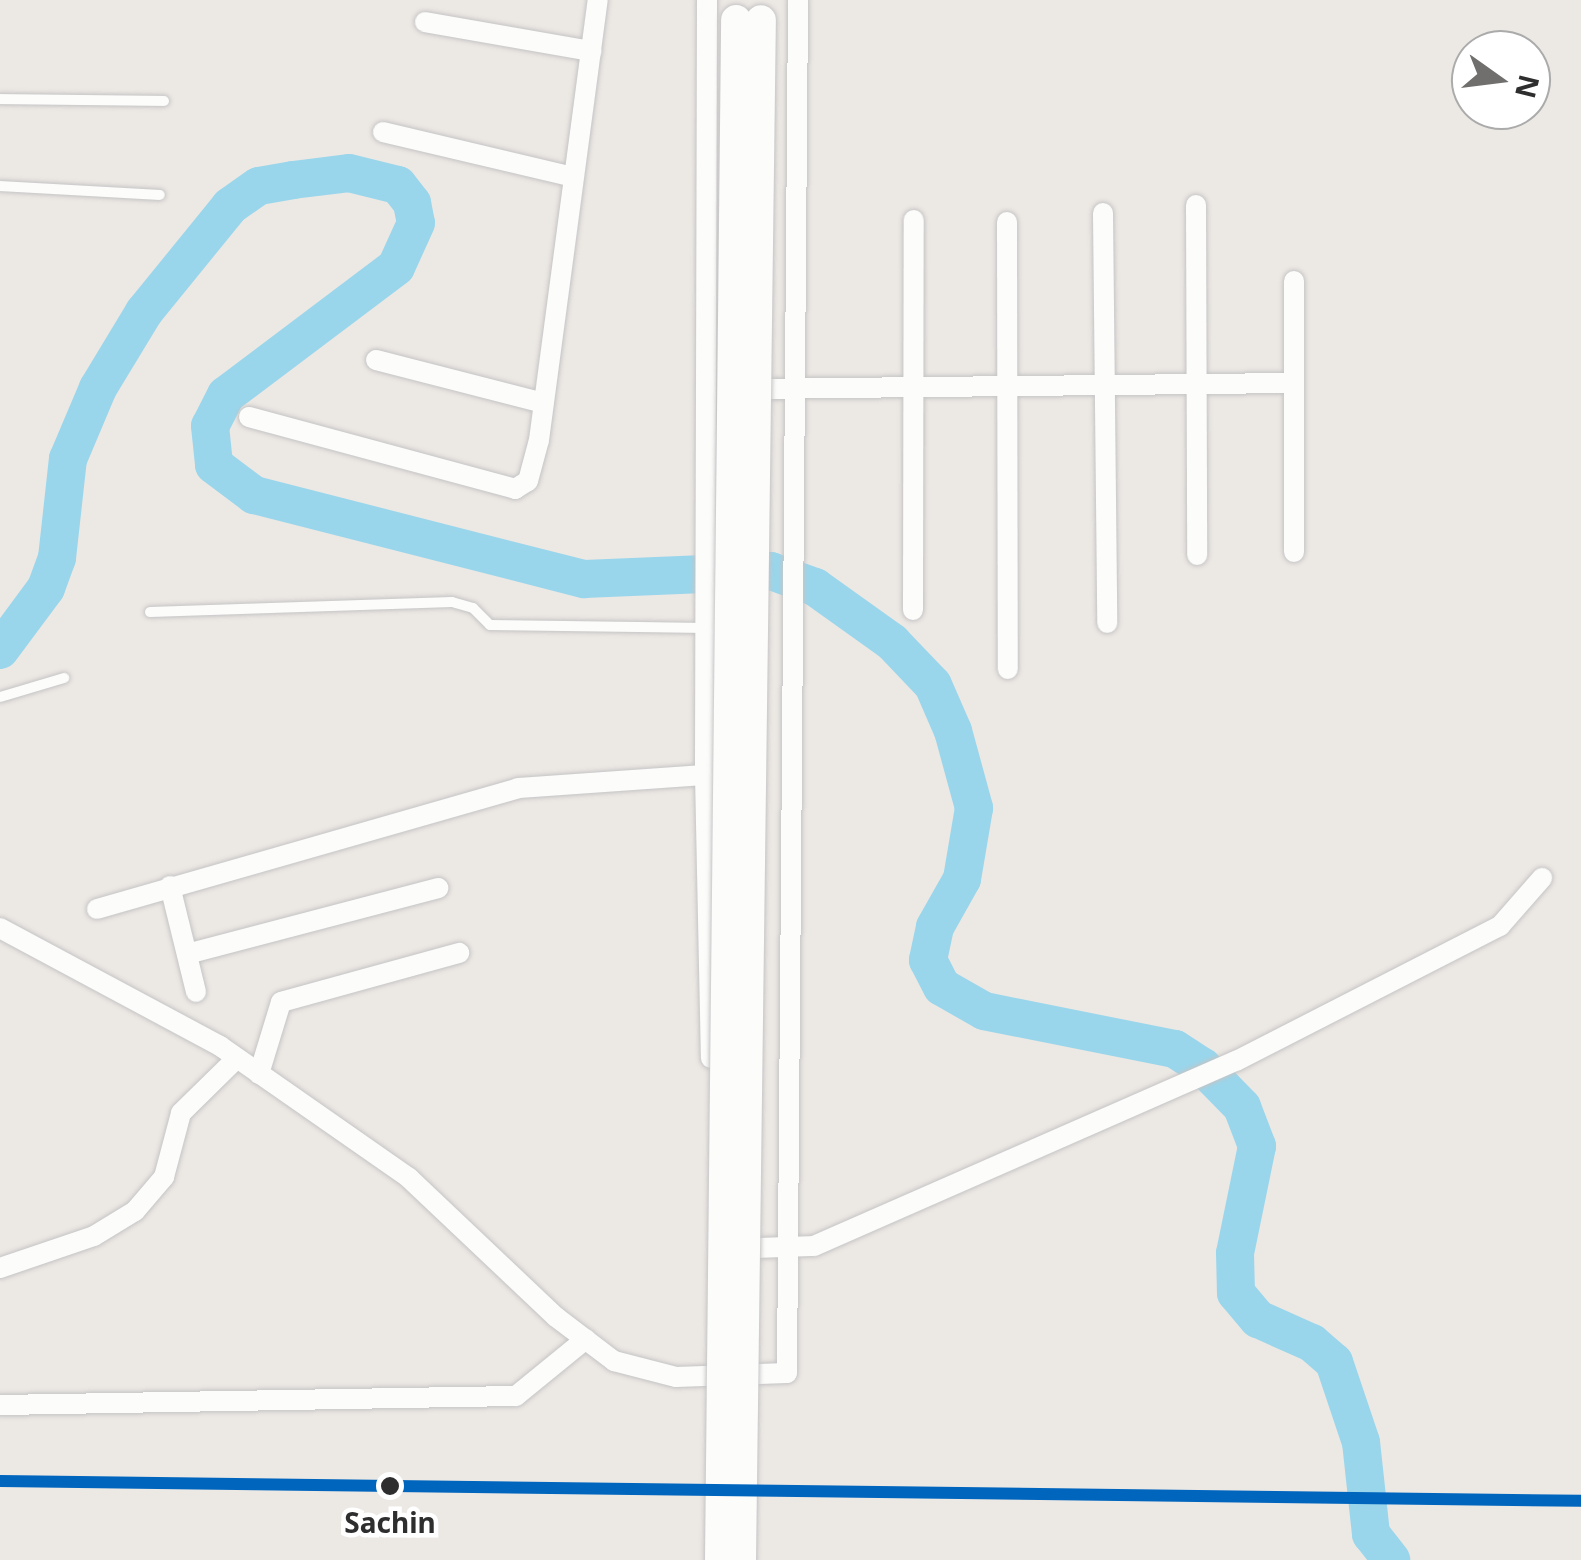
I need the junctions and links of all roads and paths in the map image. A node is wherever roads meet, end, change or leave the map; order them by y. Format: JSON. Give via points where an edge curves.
{"nodes":[{"id":1,"x":598,"y":0,"type":"edge"},
{"id":2,"x":707,"y":0,"type":"edge"},
{"id":3,"x":798,"y":0,"type":"edge"},
{"id":4,"x":425,"y":22,"type":"dead end"},
{"id":5,"x":591,"y":51,"type":"junction"},
{"id":6,"x":0,"y":99,"type":"edge"},
{"id":7,"x":164,"y":101,"type":"dead end"},
{"id":8,"x":383,"y":132,"type":"dead end"},
{"id":9,"x":574,"y":177,"type":"junction"},
{"id":10,"x":0,"y":186,"type":"edge"},
{"id":11,"x":160,"y":195,"type":"dead end"},
{"id":12,"x":1196,"y":205,"type":"dead end"},
{"id":13,"x":1103,"y":212,"type":"dead end"},
{"id":14,"x":914,"y":220,"type":"dead end"},
{"id":15,"x":1006,"y":222,"type":"dead end"},
{"id":16,"x":1294,"y":280,"type":"dead end"},
{"id":17,"x":376,"y":360,"type":"dead end"},
{"id":18,"x":1294,"y":383,"type":"junction"},
{"id":19,"x":1197,"y":384,"type":"junction"},
{"id":20,"x":1103,"y":385,"type":"junction"},
{"id":21,"x":1007,"y":386,"type":"junction"},
{"id":22,"x":914,"y":387,"type":"junction"},
{"id":23,"x":794,"y":388,"type":"junction"},
{"id":24,"x":708,"y":390,"type":"junction"},
{"id":25,"x":544,"y":403,"type":"junction"},
{"id":26,"x":249,"y":417,"type":"dead end"},
{"id":27,"x":1294,"y":552,"type":"dead end"},
{"id":28,"x":1197,"y":556,"type":"dead end"},
{"id":29,"x":913,"y":610,"type":"dead end"},
{"id":30,"x":150,"y":612,"type":"dead end"},
{"id":31,"x":1107,"y":623,"type":"dead end"},
{"id":32,"x":706,"y":624,"type":"junction"},
{"id":33,"x":1008,"y":668,"type":"dead end"},
{"id":34,"x":64,"y":678,"type":"dead end"},
{"id":35,"x":0,"y":697,"type":"edge"},
{"id":36,"x":704,"y":775,"type":"junction"},
{"id":37,"x":1542,"y":878,"type":"dead end"},
{"id":38,"x":170,"y":886,"type":"junction"},
{"id":39,"x":438,"y":888,"type":"dead end"},
{"id":40,"x":97,"y":909,"type":"dead end"},
{"id":41,"x":0,"y":928,"type":"edge"},
{"id":42,"x":459,"y":953,"type":"dead end"},
{"id":43,"x":187,"y":954,"type":"junction"},
{"id":44,"x":196,"y":992,"type":"dead end"},
{"id":45,"x":236,"y":1058,"type":"junction"},
{"id":46,"x":259,"y":1074,"type":"junction"},
{"id":47,"x":715,"y":1248,"type":"junction"},
{"id":48,"x":788,"y":1250,"type":"junction"},
{"id":49,"x":0,"y":1268,"type":"edge"},
{"id":50,"x":586,"y":1340,"type":"junction"},
{"id":51,"x":714,"y":1376,"type":"junction"},
{"id":52,"x":0,"y":1406,"type":"edge"},
{"id":53,"x":720,"y":1560,"type":"edge"},
{"id":54,"x":742,"y":1560,"type":"edge"}],
"edges":[{"from":1,"to":5,"type":"street"},
{"from":2,"to":24,"type":"street"},
{"from":3,"to":23,"type":"street"},
{"from":4,"to":5,"type":"street"},
{"from":5,"to":9,"type":"street"},
{"from":6,"to":7,"type":"lane"},
{"from":8,"to":9,"type":"street"},
{"from":9,"to":25,"type":"street"},
{"from":10,"to":11,"type":"lane"},
{"from":12,"to":19,"type":"street"},
{"from":13,"to":20,"type":"street"},
{"from":14,"to":22,"type":"street"},
{"from":15,"to":21,"type":"street"},
{"from":16,"to":18,"type":"street"},
{"from":17,"to":25,"type":"street"},
{"from":18,"to":19,"type":"street"},
{"from":18,"to":27,"type":"street"},
{"from":19,"to":20,"type":"street"},
{"from":19,"to":28,"type":"street"},
{"from":20,"to":21,"type":"street"},
{"from":20,"to":31,"type":"street"},
{"from":21,"to":22,"type":"street"},
{"from":21,"to":33,"type":"street"},
{"from":22,"to":23,"type":"street"},
{"from":22,"to":29,"type":"street"},
{"from":23,"to":24,"type":"street"},
{"from":23,"to":48,"type":"street"},
{"from":24,"to":32,"type":"street"},
{"from":25,"to":26,"type":"street","via":[[528,481],[515,489]]},
{"from":30,"to":32,"type":"lane","via":[[452,602],[473,608],[490,625]]},
{"from":32,"to":36,"type":"street"},
{"from":34,"to":35,"type":"lane"},
{"from":36,"to":38,"type":"street","via":[[518,788]]},
{"from":36,"to":47,"type":"street"},
{"from":37,"to":48,"type":"street","via":[[1500,926],[1236,1061],[814,1246]]},
{"from":38,"to":40,"type":"street"},
{"from":38,"to":43,"type":"street"},
{"from":39,"to":43,"type":"street"},
{"from":41,"to":45,"type":"street"},
{"from":42,"to":46,"type":"street","via":[[281,1002]]},
{"from":43,"to":44,"type":"street"},
{"from":45,"to":46,"type":"street"},
{"from":45,"to":49,"type":"street","via":[[181,1113],[164,1176],[136,1210],[94,1236]]},
{"from":46,"to":50,"type":"street","via":[[409,1178]]},
{"from":47,"to":48,"type":"street"},
{"from":47,"to":51,"type":"street"},
{"from":48,"to":51,"type":"street","via":[[787,1373]]},
{"from":50,"to":51,"type":"street","via":[[614,1361],[676,1377]]},
{"from":50,"to":52,"type":"street","via":[[516,1396]]},
{"from":53,"to":54,"type":"main road","bridge":true,"via":[[749,20]]}]}
